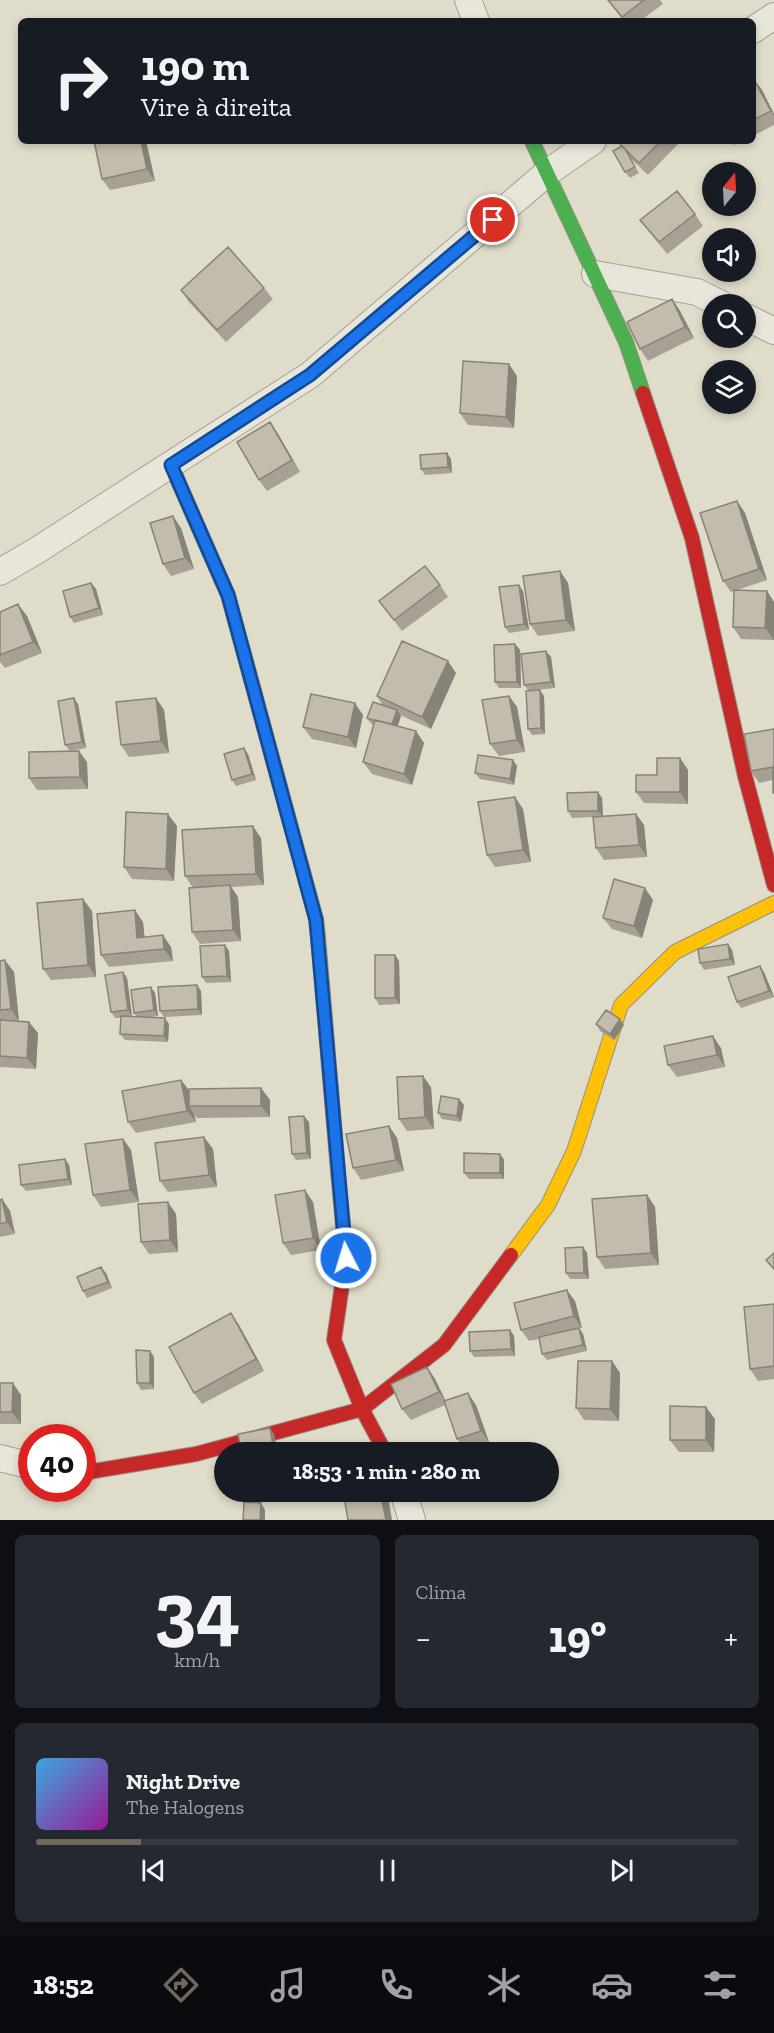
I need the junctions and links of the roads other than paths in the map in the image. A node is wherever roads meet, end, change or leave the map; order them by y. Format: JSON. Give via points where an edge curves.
{"nodes":[{"id":1,"x":468,"y":0,"type":"edge"},
{"id":2,"x":774,"y":16,"type":"edge"},
{"id":3,"x":475,"y":18,"type":"edge"},
{"id":4,"x":756,"y":28,"type":"edge"},
{"id":5,"x":533,"y":144,"type":"edge"},
{"id":6,"x":589,"y":144,"type":"edge"},
{"id":7,"x":547,"y":173,"type":"junction"},
{"id":8,"x":594,"y":274,"type":"junction"},
{"id":9,"x":702,"y":294,"type":"edge"},
{"id":10,"x":756,"y":322,"type":"edge"},
{"id":11,"x":774,"y":332,"type":"edge"},
{"id":12,"x":171,"y":465,"type":"junction"},
{"id":13,"x":0,"y":572,"type":"edge"},
{"id":14,"x":774,"y":885,"type":"edge"},
{"id":15,"x":774,"y":903,"type":"edge"},
{"id":16,"x":362,"y":1409,"type":"junction"},
{"id":17,"x":380,"y":1442,"type":"edge"},
{"id":18,"x":0,"y":1458,"type":"edge"},
{"id":19,"x":18,"y":1462,"type":"edge"},
{"id":20,"x":96,"y":1471,"type":"edge"},
{"id":21,"x":406,"y":1502,"type":"edge"},
{"id":22,"x":412,"y":1520,"type":"edge"}],
"edges":[{"from":1,"to":3,"type":"street"},
{"from":2,"to":4,"type":"street"},
{"from":5,"to":7,"type":"street"},
{"from":6,"to":7,"type":"street"},
{"from":7,"to":8,"type":"street"},
{"from":7,"to":12,"type":"street","via":[[310,375]]},
{"from":8,"to":9,"type":"street"},
{"from":8,"to":14,"type":"street","via":[[626,342],[692,538],[745,776]]},
{"from":10,"to":11,"type":"street"},
{"from":12,"to":13,"type":"street"},
{"from":12,"to":16,"type":"street","via":[[228,595],[316,920],[346,1258],[334,1340]]},
{"from":15,"to":16,"type":"street","via":[[675,952],[621,1005],[574,1151],[548,1205],[444,1345]]},
{"from":16,"to":17,"type":"street"},
{"from":16,"to":20,"type":"street","via":[[196,1454]]},
{"from":18,"to":19,"type":"street"},
{"from":21,"to":22,"type":"street"}]}
